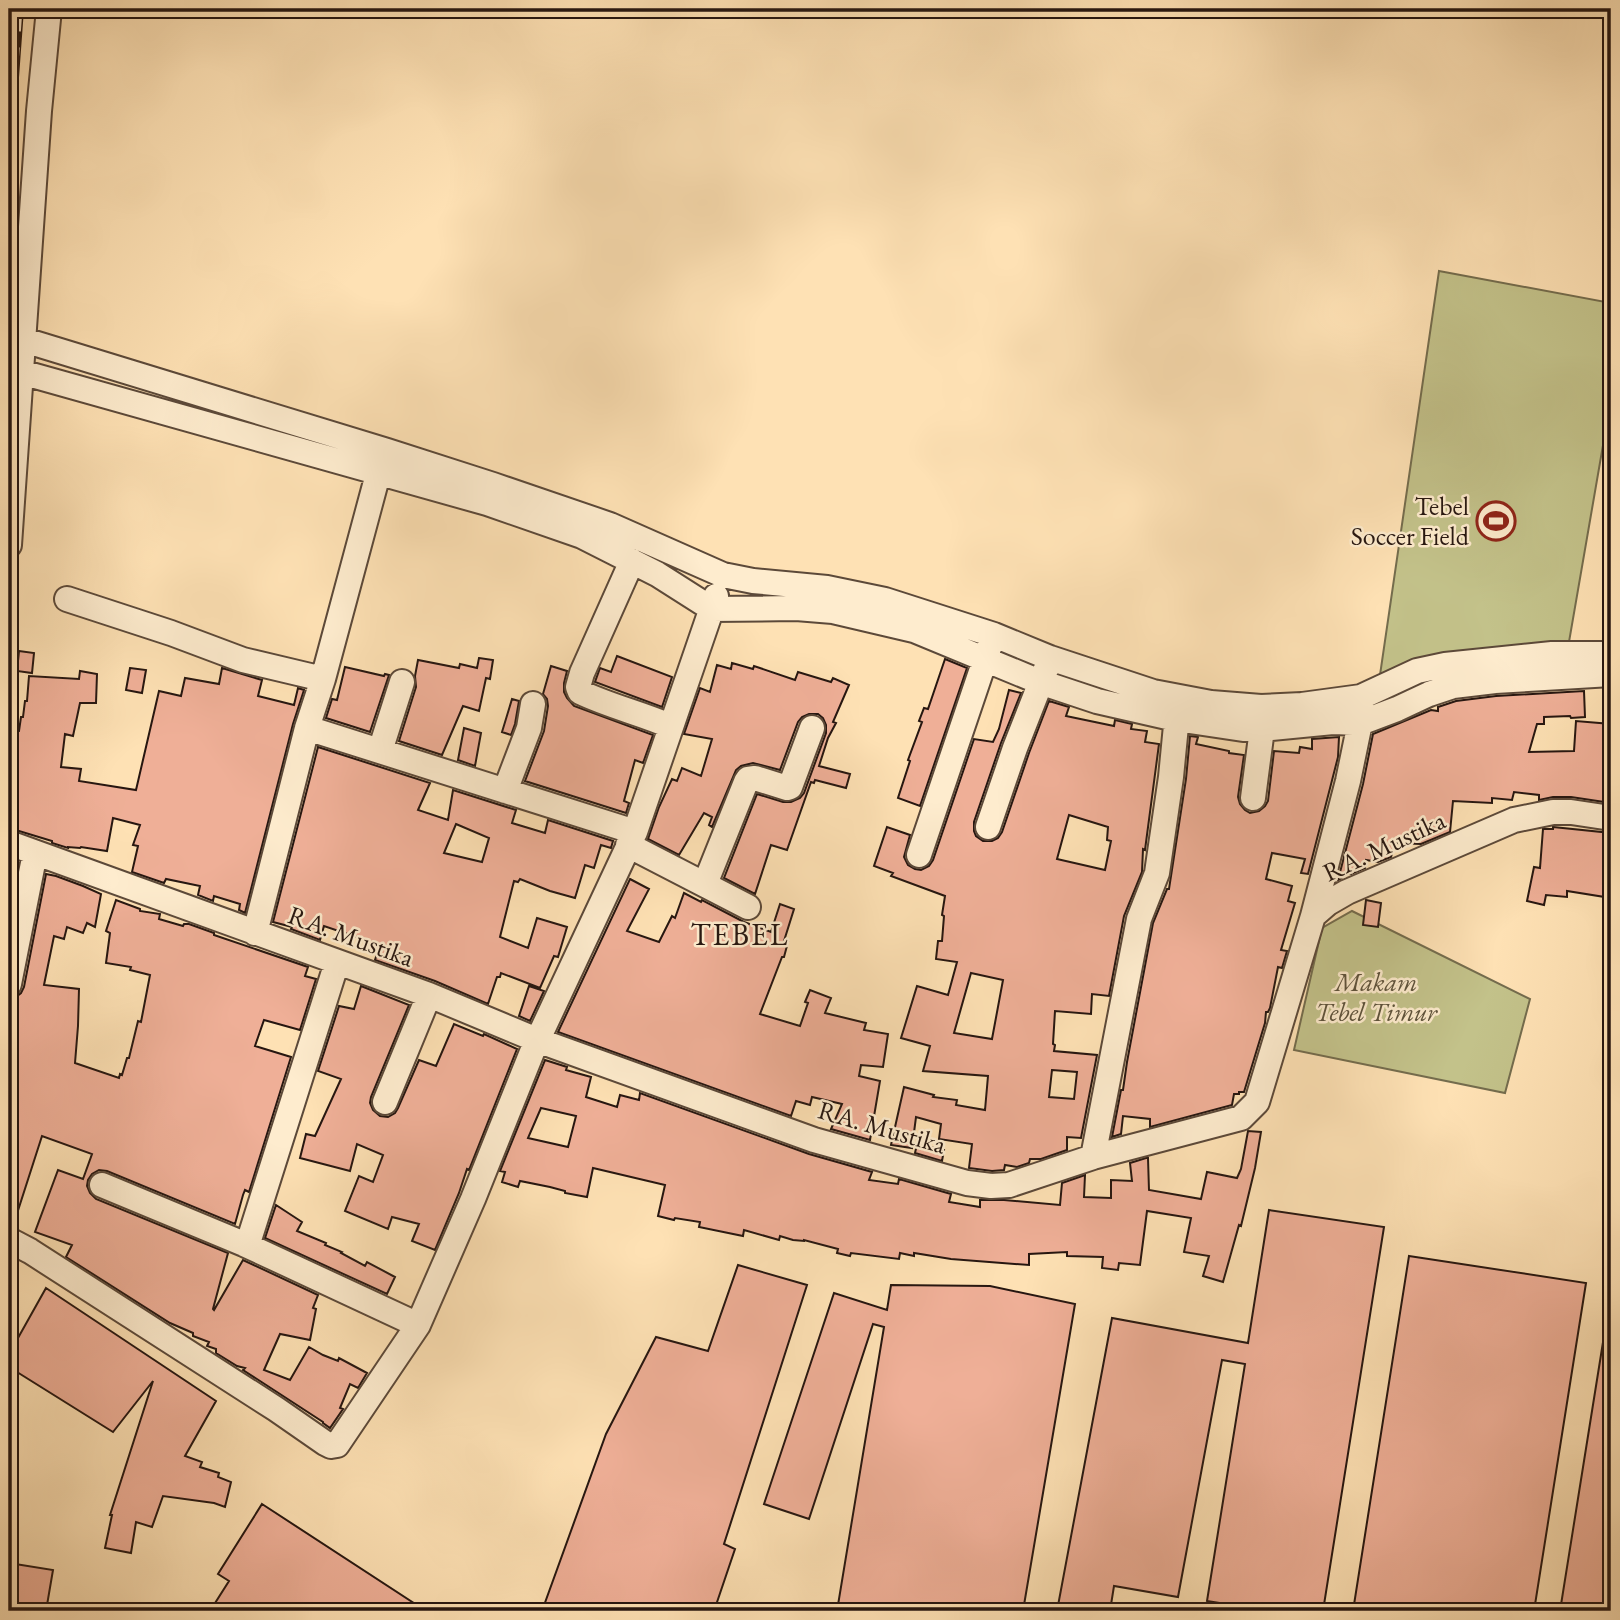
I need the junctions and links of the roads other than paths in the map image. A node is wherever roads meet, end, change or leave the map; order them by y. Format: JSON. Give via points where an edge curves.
{"nodes":[{"id":1,"x":49,"y":9,"type":"edge"},
{"id":2,"x":23,"y":356,"type":"junction"},
{"id":3,"x":383,"y":462,"type":"junction"},
{"id":4,"x":9,"y":545,"type":"edge"},
{"id":5,"x":632,"y":561,"type":"junction"},
{"id":6,"x":717,"y":592,"type":"junction"},
{"id":7,"x":66,"y":599,"type":"dead end"},
{"id":8,"x":990,"y":646,"type":"junction"},
{"id":9,"x":1611,"y":654,"type":"edge"},
{"id":10,"x":1045,"y":670,"type":"junction"},
{"id":11,"x":1502,"y":670,"type":"junction"},
{"id":12,"x":1611,"y":674,"type":"edge"},
{"id":13,"x":323,"y":679,"type":"junction"},
{"id":14,"x":402,"y":682,"type":"dead end"},
{"id":15,"x":533,"y":704,"type":"dead end"},
{"id":16,"x":1178,"y":708,"type":"junction"},
{"id":17,"x":1360,"y":711,"type":"junction"},
{"id":18,"x":1261,"y":718,"type":"junction"},
{"id":19,"x":670,"y":726,"type":"junction"},
{"id":20,"x":307,"y":728,"type":"junction"},
{"id":21,"x":812,"y":728,"type":"dead end"},
{"id":22,"x":380,"y":751,"type":"junction"},
{"id":23,"x":505,"y":791,"type":"junction"},
{"id":24,"x":1252,"y":797,"type":"dead end"},
{"id":25,"x":1611,"y":818,"type":"edge"},
{"id":26,"x":988,"y":827,"type":"dead end"},
{"id":27,"x":632,"y":839,"type":"junction"},
{"id":28,"x":9,"y":843,"type":"edge"},
{"id":29,"x":34,"y":853,"type":"junction"},
{"id":30,"x":919,"y":855,"type":"dead end"},
{"id":31,"x":705,"y":884,"type":"junction"},
{"id":32,"x":748,"y":907,"type":"dead end"},
{"id":33,"x":1313,"y":916,"type":"junction"},
{"id":34,"x":255,"y":933,"type":"junction"},
{"id":35,"x":337,"y":962,"type":"junction"},
{"id":36,"x":9,"y":984,"type":"edge"},
{"id":37,"x":429,"y":995,"type":"junction"},
{"id":38,"x":537,"y":1040,"type":"junction"},
{"id":39,"x":385,"y":1102,"type":"dead end"},
{"id":40,"x":1093,"y":1157,"type":"junction"},
{"id":41,"x":102,"y":1185,"type":"dead end"},
{"id":42,"x":9,"y":1240,"type":"edge"},
{"id":43,"x":244,"y":1244,"type":"junction"},
{"id":44,"x":418,"y":1325,"type":"junction"}],
"edges":[{"from":1,"to":2,"type":"street"},
{"from":2,"to":3,"type":"street"},
{"from":2,"to":4,"type":"street"},
{"from":3,"to":5,"type":"street","via":[[582,536]]},
{"from":3,"to":6,"type":"street","via":[[493,485],[610,525]]},
{"from":3,"to":13,"type":"street"},
{"from":5,"to":6,"type":"street","via":[[657,574]]},
{"from":5,"to":19,"type":"street","via":[[578,689],[602,703]]},
{"from":6,"to":8,"type":"street","via":[[833,611]]},
{"from":6,"to":8,"type":"street","via":[[753,581],[827,588],[885,600]]},
{"from":6,"to":19,"type":"street"},
{"from":7,"to":13,"type":"street","via":[[243,660]]},
{"from":8,"to":10,"type":"street"},
{"from":8,"to":30,"type":"street"},
{"from":9,"to":11,"type":"street","via":[[1563,653]]},
{"from":10,"to":16,"type":"street","via":[[1153,692]]},
{"from":10,"to":26,"type":"street"},
{"from":11,"to":12,"type":"street"},
{"from":11,"to":17,"type":"street","via":[[1495,681],[1442,689],[1397,709]]},
{"from":13,"to":20,"type":"street"},
{"from":14,"to":22,"type":"street"},
{"from":15,"to":23,"type":"street"},
{"from":16,"to":18,"type":"street","via":[[1211,703]]},
{"from":16,"to":40,"type":"street","via":[[1157,873],[1139,919]]},
{"from":17,"to":18,"type":"street","via":[[1332,722]]},
{"from":17,"to":33,"type":"street","via":[[1348,781]]},
{"from":18,"to":24,"type":"street"},
{"from":19,"to":27,"type":"street"},
{"from":20,"to":22,"type":"street"},
{"from":20,"to":34,"type":"street"},
{"from":21,"to":31,"type":"street","via":[[790,787],[748,779]]},
{"from":22,"to":23,"type":"street"},
{"from":23,"to":27,"type":"street"},
{"from":25,"to":33,"type":"street","name":"RA. Mustika","via":[[1553,812],[1514,820],[1347,892]]},
{"from":27,"to":31,"type":"street"},
{"from":27,"to":38,"type":"street"},
{"from":28,"to":29,"type":"street","name":"RA. Mustika"},
{"from":29,"to":34,"type":"street","name":"RA. Mustika"},
{"from":29,"to":36,"type":"street"},
{"from":31,"to":32,"type":"street"},
{"from":33,"to":40,"type":"street","name":"RA. Mustika","via":[[1254,1107],[1241,1118]]},
{"from":34,"to":35,"type":"street","name":"RA. Mustika"},
{"from":35,"to":37,"type":"street","name":"RA. Mustika"},
{"from":35,"to":43,"type":"street"},
{"from":37,"to":38,"type":"street","name":"RA. Mustika"},
{"from":37,"to":39,"type":"street"},
{"from":38,"to":40,"type":"street","name":"RA. Mustika","via":[[814,1140],[967,1183],[1009,1185]]},
{"from":38,"to":44,"type":"street"},
{"from":41,"to":43,"type":"street"},
{"from":42,"to":44,"type":"street","via":[[331,1446],[337,1445]]},
{"from":43,"to":44,"type":"street"}]}
